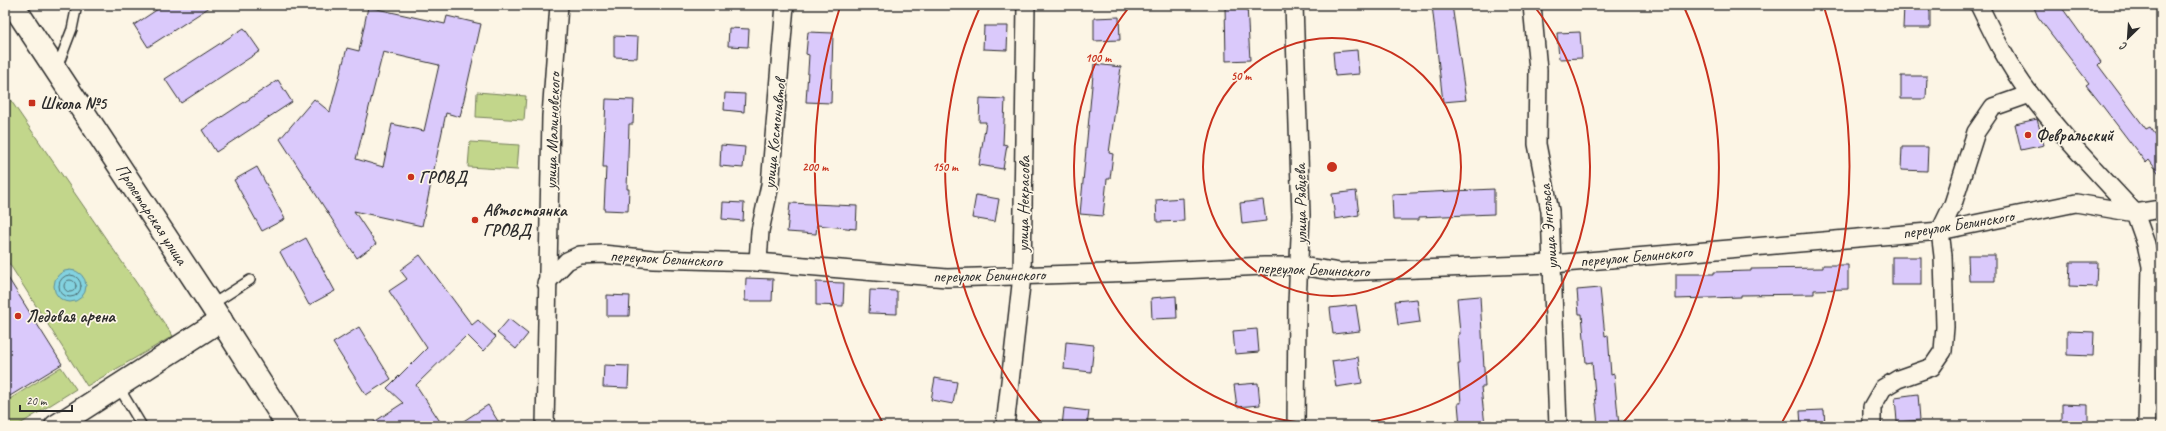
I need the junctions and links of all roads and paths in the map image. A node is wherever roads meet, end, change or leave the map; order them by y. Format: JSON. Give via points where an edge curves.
{"nodes":[{"id":1,"x":13,"y":5,"type":"edge"},
{"id":2,"x":77,"y":5,"type":"edge"},
{"id":3,"x":559,"y":5,"type":"edge"},
{"id":4,"x":785,"y":5,"type":"edge"},
{"id":5,"x":1026,"y":5,"type":"edge"},
{"id":6,"x":1294,"y":5,"type":"edge"},
{"id":7,"x":1532,"y":5,"type":"edge"},
{"id":8,"x":1979,"y":5,"type":"edge"},
{"id":9,"x":57,"y":70,"type":"junction"},
{"id":10,"x":2030,"y":94,"type":"junction"},
{"id":11,"x":2161,"y":209,"type":"edge"},
{"id":12,"x":2134,"y":213,"type":"junction"},
{"id":13,"x":1940,"y":230,"type":"junction"},
{"id":14,"x":758,"y":262,"type":"junction"},
{"id":15,"x":1552,"y":264,"type":"junction"},
{"id":16,"x":1300,"y":266,"type":"junction"},
{"id":17,"x":1022,"y":276,"type":"junction"},
{"id":18,"x":250,"y":280,"type":"dead end"},
{"id":19,"x":546,"y":283,"type":"junction"},
{"id":20,"x":216,"y":313,"type":"junction"},
{"id":21,"x":122,"y":384,"type":"junction"},
{"id":22,"x":546,"y":392,"type":"junction"},
{"id":23,"x":56,"y":426,"type":"edge"},
{"id":24,"x":142,"y":426,"type":"edge"},
{"id":25,"x":288,"y":426,"type":"edge"},
{"id":26,"x":539,"y":426,"type":"edge"},
{"id":27,"x":545,"y":426,"type":"edge"},
{"id":28,"x":1005,"y":426,"type":"edge"},
{"id":29,"x":1296,"y":426,"type":"edge"},
{"id":30,"x":1558,"y":426,"type":"edge"},
{"id":31,"x":1872,"y":426,"type":"edge"},
{"id":32,"x":2147,"y":426,"type":"edge"}],
"edges":[{"from":1,"to":9,"type":"main road","name":"Пролетарская улица"},
{"from":2,"to":9,"type":"lane","via":[[72,29]]},
{"from":3,"to":19,"type":"street","name":"улица Малиновского","via":[[551,116]]},
{"from":4,"to":14,"type":"street","name":"улица Космонавтов","via":[[770,185],[760,231]]},
{"from":5,"to":17,"type":"street","name":"улица Некрасова"},
{"from":6,"to":16,"type":"street","name":"улица Рябцева","via":[[1301,215]]},
{"from":7,"to":15,"type":"street","name":"улица Энгельса","via":[[1538,70],[1537,144],[1550,211]]},
{"from":8,"to":10,"type":"street","via":[[2001,49]]},
{"from":9,"to":20,"type":"main road","name":"Пролетарская улица"},
{"from":10,"to":12,"type":"street"},
{"from":10,"to":13,"type":"street","via":[[1993,107],[1976,132],[1953,204]]},
{"from":11,"to":12,"type":"street","name":"переулок Белинского"},
{"from":12,"to":13,"type":"street","name":"переулок Белинского","via":[[2076,203]]},
{"from":12,"to":32,"type":"street","via":[[2151,266]]},
{"from":13,"to":15,"type":"street","name":"переулок Белинского"},
{"from":13,"to":31,"type":"street","via":[[1945,327],[1943,351],[1932,367],[1898,379],[1883,388],[1872,407]]},
{"from":14,"to":17,"type":"street","name":"переулок Белинского","via":[[947,278]]},
{"from":14,"to":19,"type":"street","name":"переулок Белинского","via":[[580,255],[567,261]]},
{"from":15,"to":16,"type":"street","name":"переулок Белинского","via":[[1339,272]]},
{"from":15,"to":30,"type":"street","name":"улица Энгельса"},
{"from":16,"to":17,"type":"street","name":"переулок Белинского"},
{"from":16,"to":29,"type":"street","name":"улица Рябцева","via":[[1297,304]]},
{"from":17,"to":28,"type":"street","name":"улица Некрасова"},
{"from":18,"to":20,"type":"lane"},
{"from":19,"to":22,"type":"street","name":"улица Малиновского"},
{"from":20,"to":21,"type":"main road"},
{"from":20,"to":25,"type":"main road","name":"Пролетарская улица"},
{"from":21,"to":23,"type":"main road"},
{"from":21,"to":24,"type":"lane","via":[[124,396]]},
{"from":22,"to":26,"type":"street"},
{"from":22,"to":27,"type":"street","name":"улица Малиновского"}]}
